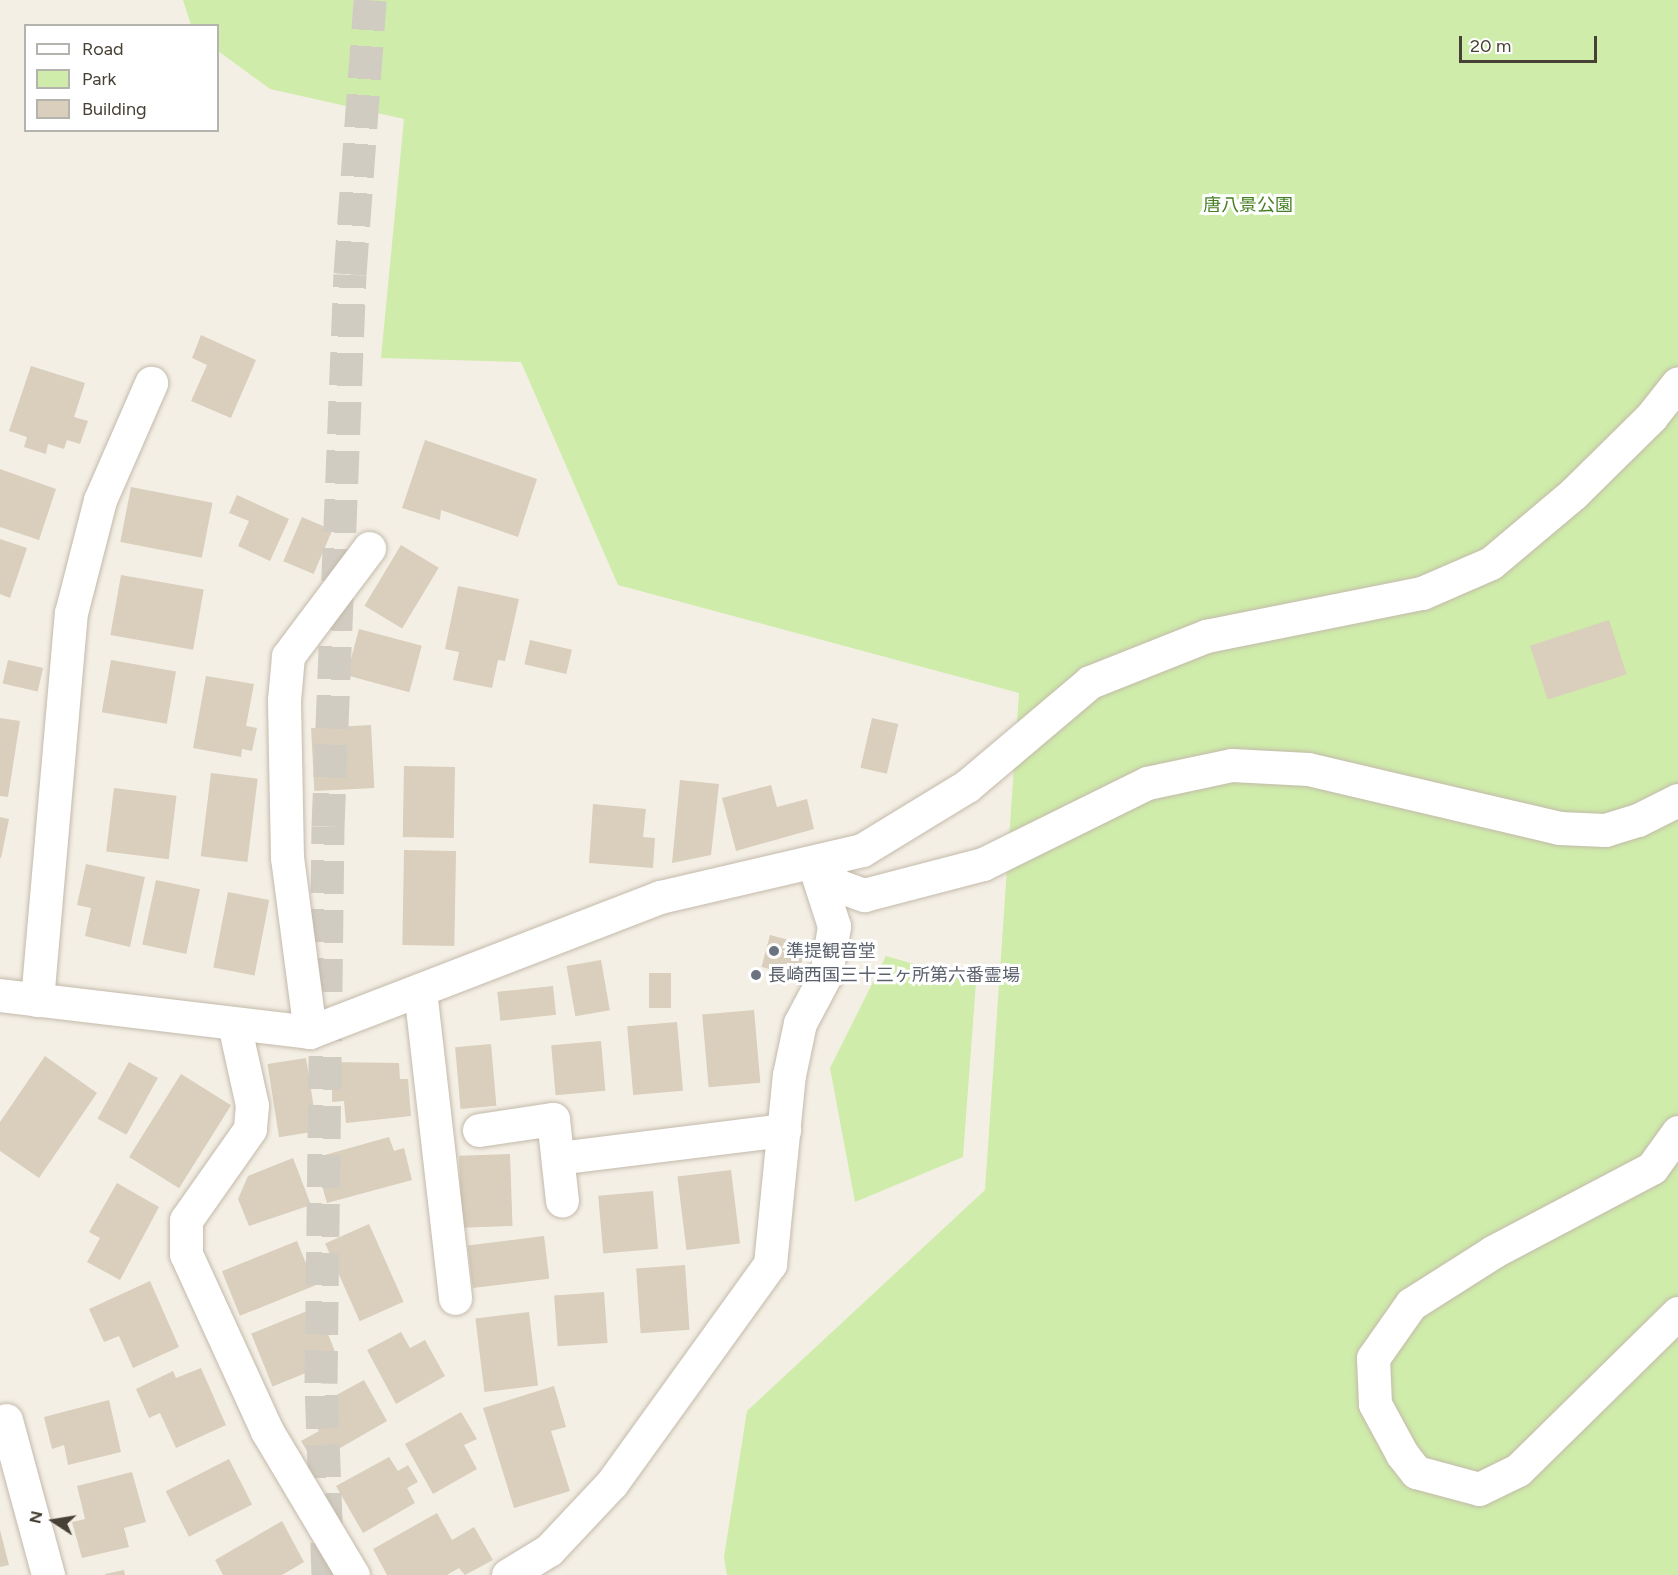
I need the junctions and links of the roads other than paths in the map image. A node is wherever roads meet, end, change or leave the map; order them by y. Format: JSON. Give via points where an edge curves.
{"nodes":[{"id":1,"x":151,"y":382,"type":"dead end"},
{"id":2,"x":1678,"y":383,"type":"edge"},
{"id":3,"x":369,"y":548,"type":"dead end"},
{"id":4,"x":1678,"y":800,"type":"edge"},
{"id":5,"x":813,"y":862,"type":"junction"},
{"id":6,"x":420,"y":990,"type":"junction"},
{"id":7,"x":0,"y":995,"type":"edge"},
{"id":8,"x":37,"y":1000,"type":"junction"},
{"id":9,"x":234,"y":1024,"type":"junction"},
{"id":10,"x":310,"y":1032,"type":"junction"},
{"id":11,"x":479,"y":1130,"type":"dead end"},
{"id":12,"x":784,"y":1130,"type":"junction"},
{"id":13,"x":1678,"y":1132,"type":"edge"},
{"id":14,"x":558,"y":1158,"type":"junction"},
{"id":15,"x":562,"y":1202,"type":"dead end"},
{"id":16,"x":455,"y":1298,"type":"dead end"},
{"id":17,"x":1678,"y":1313,"type":"edge"},
{"id":18,"x":6,"y":1420,"type":"dead end"},
{"id":19,"x":549,"y":1563,"type":"edge"},
{"id":20,"x":48,"y":1575,"type":"edge"},
{"id":21,"x":353,"y":1575,"type":"edge"},
{"id":22,"x":508,"y":1575,"type":"edge"}],
"edges":[{"from":1,"to":8,"type":"street","via":[[99,500],[71,613]]},
{"from":2,"to":5,"type":"street","via":[[1651,417],[1573,494],[1491,563],[1422,593],[1206,636],[1090,682],[967,786],[862,850]]},
{"from":3,"to":10,"type":"street","via":[[288,656],[284,700],[287,858]]},
{"from":4,"to":5,"type":"street","via":[[1638,820],[1605,830],[1559,828],[1308,769],[1232,765],[1147,783],[983,864],[864,895],[839,886]]},
{"from":5,"to":6,"type":"street","via":[[660,897]]},
{"from":5,"to":12,"type":"street","via":[[834,926],[826,974],[800,1023],[789,1075]]},
{"from":6,"to":10,"type":"street"},
{"from":6,"to":16,"type":"street"},
{"from":7,"to":8,"type":"street"},
{"from":8,"to":9,"type":"street"},
{"from":9,"to":10,"type":"street"},
{"from":9,"to":21,"type":"street","via":[[252,1105],[250,1129],[186,1220],[186,1254],[267,1431]]},
{"from":11,"to":14,"type":"street","via":[[553,1119]]},
{"from":12,"to":14,"type":"street"},
{"from":12,"to":19,"type":"street","via":[[770,1264],[612,1483]]},
{"from":13,"to":17,"type":"street","via":[[1652,1168],[1492,1252],[1411,1304],[1373,1358],[1375,1404],[1416,1472],[1479,1489],[1518,1470]]},
{"from":14,"to":15,"type":"street"},
{"from":18,"to":20,"type":"street"},
{"from":19,"to":22,"type":"street"}]}
